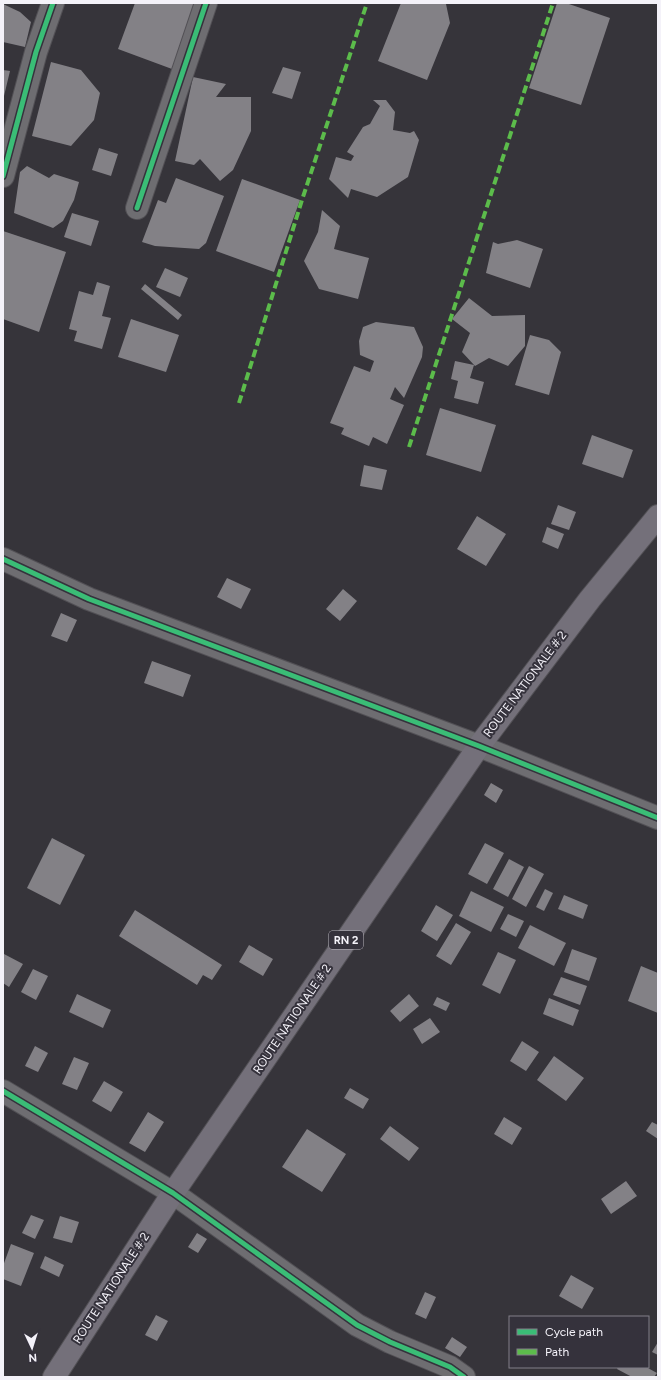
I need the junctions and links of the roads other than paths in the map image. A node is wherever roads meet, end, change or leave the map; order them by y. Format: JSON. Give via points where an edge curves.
{"nodes":[{"id":1,"x":53,"y":3,"type":"edge"},
{"id":2,"x":206,"y":3,"type":"edge"},
{"id":3,"x":3,"y":176,"type":"edge"},
{"id":4,"x":137,"y":208,"type":"dead end"},
{"id":5,"x":658,"y":516,"type":"edge"},
{"id":6,"x":3,"y":559,"type":"edge"},
{"id":7,"x":479,"y":746,"type":"junction"},
{"id":8,"x":658,"y":818,"type":"edge"},
{"id":9,"x":3,"y":1091,"type":"edge"},
{"id":10,"x":173,"y":1193,"type":"junction"},
{"id":11,"x":54,"y":1377,"type":"edge"},
{"id":12,"x":464,"y":1377,"type":"edge"}],
"edges":[{"from":1,"to":3,"type":"street","via":[[36,52]]},
{"from":2,"to":4,"type":"street"},
{"from":5,"to":7,"type":"main road","name":"ROUTE NATIONALE # 2","number":"RN 2","via":[[590,599]]},
{"from":6,"to":7,"type":"street","via":[[89,599]]},
{"from":7,"to":8,"type":"street"},
{"from":7,"to":10,"type":"main road","name":"ROUTE NATIONALE # 2","number":"RN 2"},
{"from":9,"to":10,"type":"street"},
{"from":10,"to":11,"type":"main road","name":"ROUTE NATIONALE # 2","number":"RN 2"},
{"from":10,"to":12,"type":"street","via":[[357,1324],[390,1342],[450,1367]]}]}
